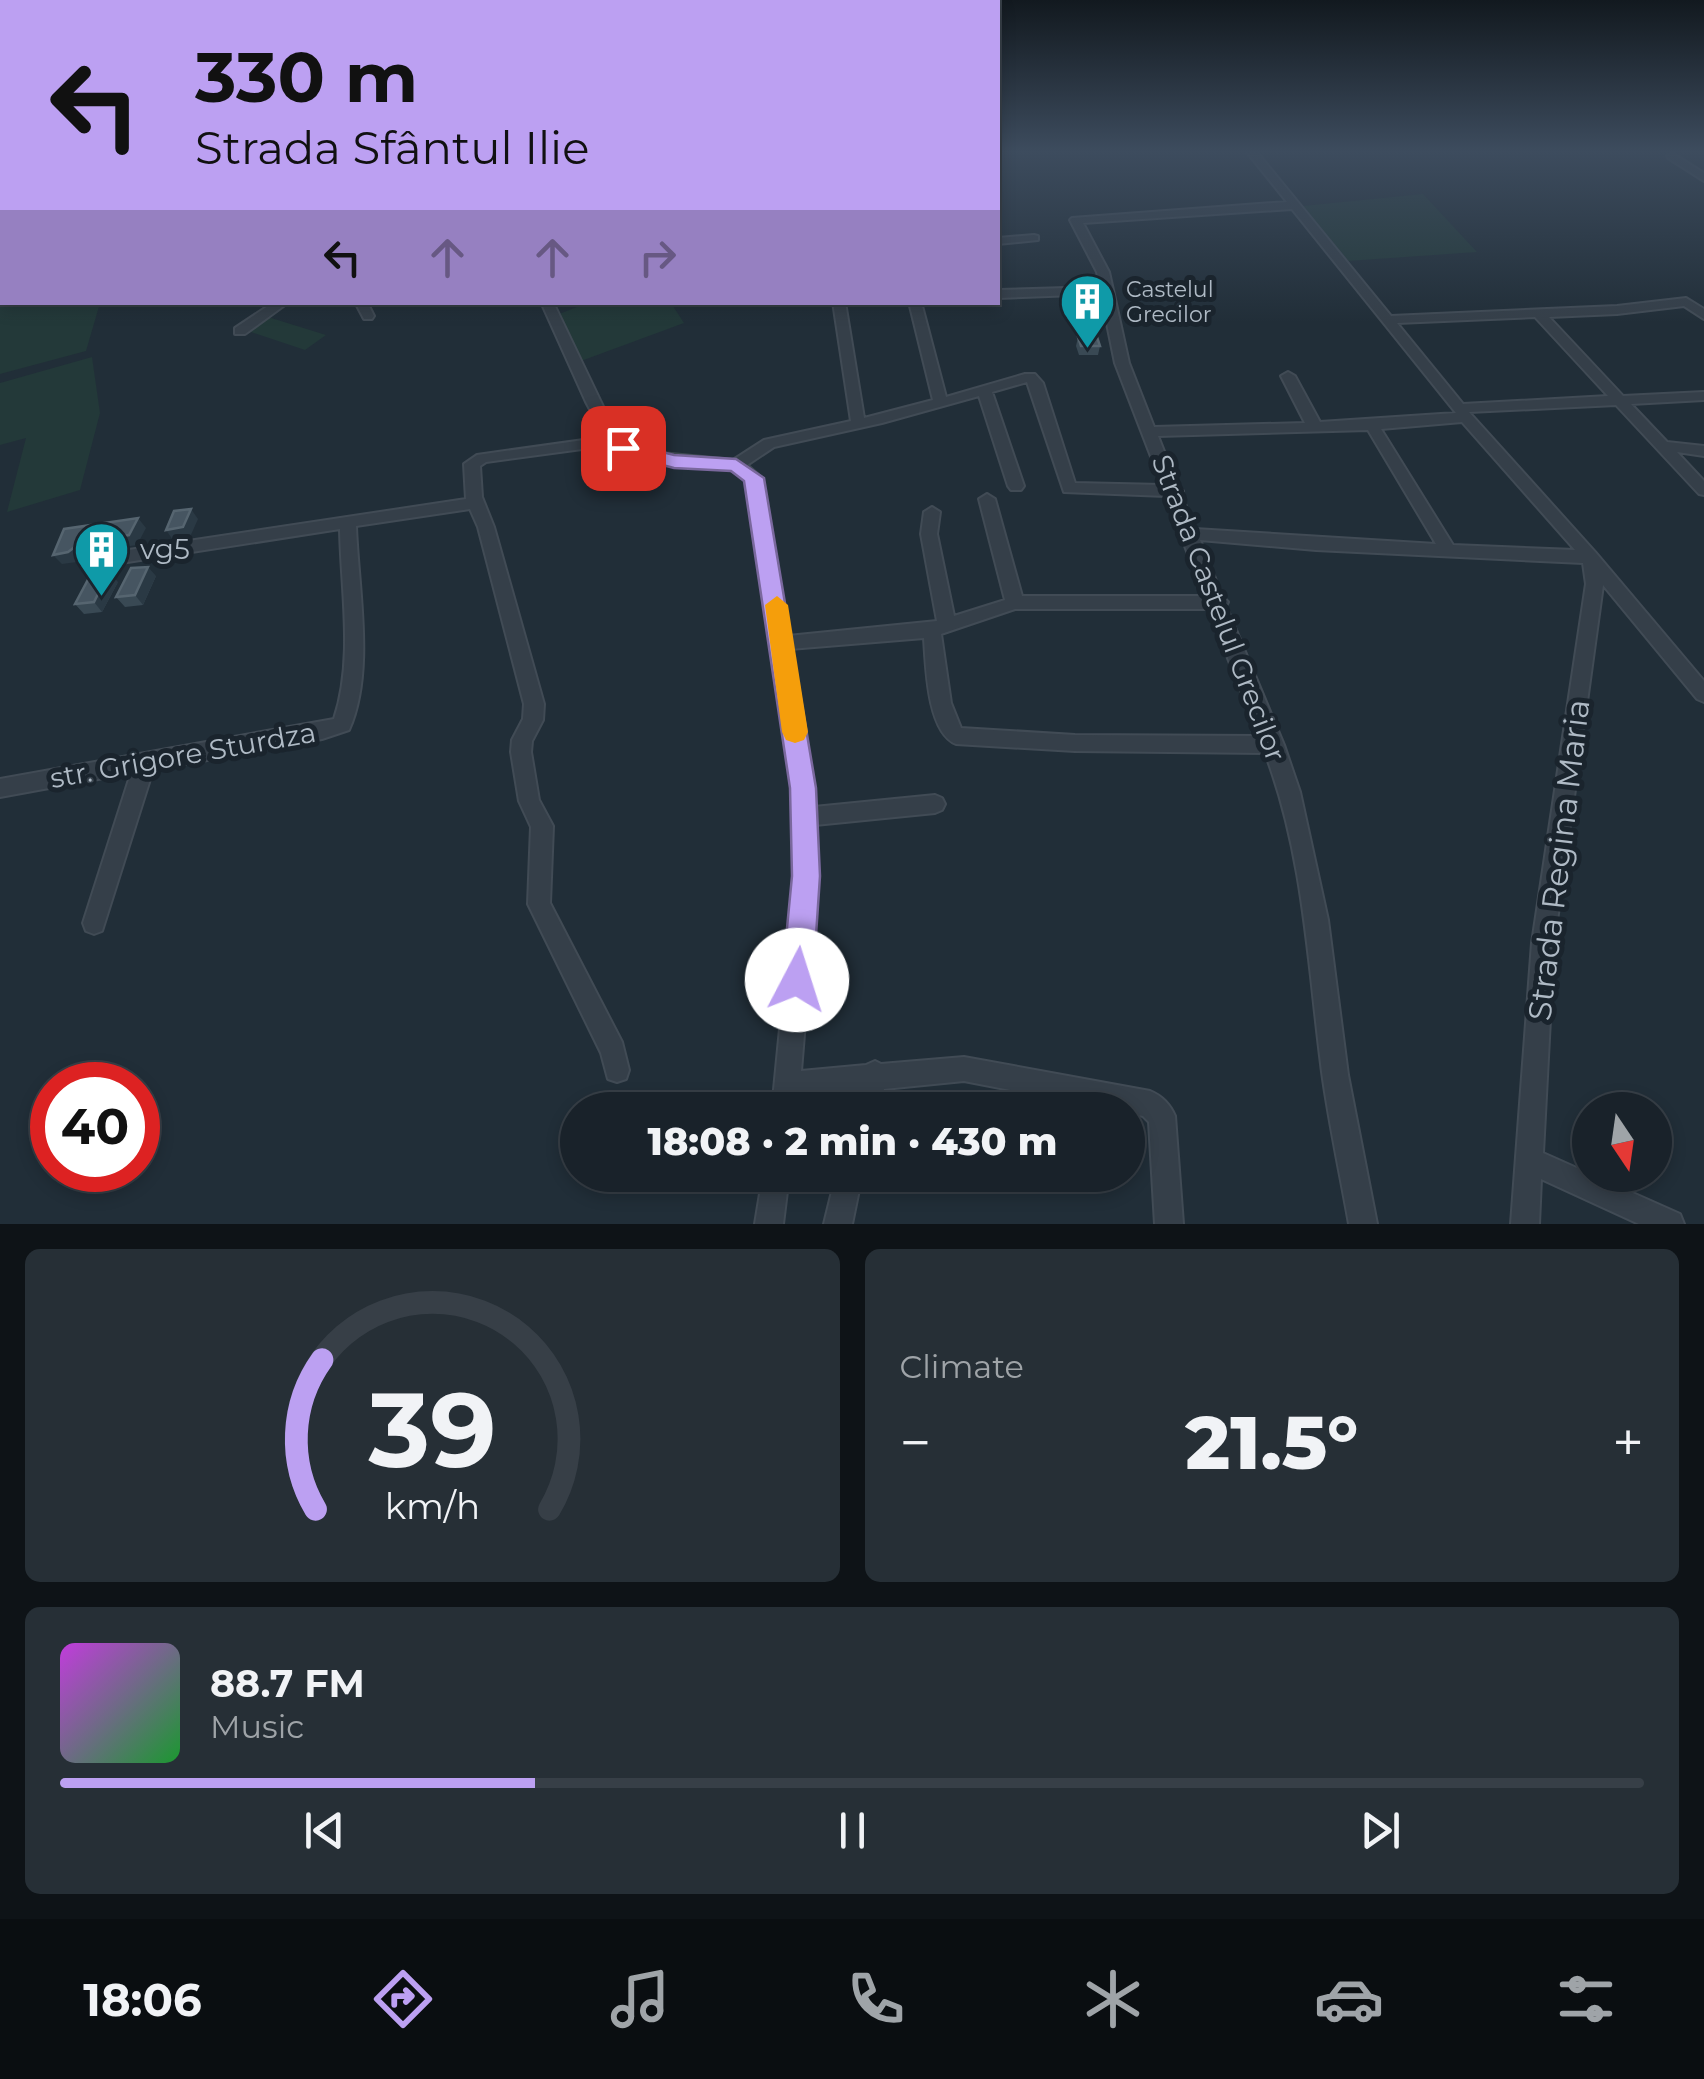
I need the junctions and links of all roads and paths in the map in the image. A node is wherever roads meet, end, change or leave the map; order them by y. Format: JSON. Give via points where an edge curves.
{"nodes":[{"id":1,"x":1250,"y":208,"type":"edge"},
{"id":2,"x":1299,"y":208,"type":"edge"},
{"id":3,"x":1034,"y":238,"type":"dead end"},
{"id":4,"x":1000,"y":240,"type":"edge"},
{"id":5,"x":1108,"y":290,"type":"junction"},
{"id":6,"x":1000,"y":294,"type":"edge"},
{"id":7,"x":279,"y":305,"type":"edge"},
{"id":8,"x":548,"y":305,"type":"edge"},
{"id":9,"x":838,"y":305,"type":"edge"},
{"id":10,"x":916,"y":305,"type":"edge"},
{"id":11,"x":1538,"y":313,"type":"junction"},
{"id":12,"x":1704,"y":316,"type":"edge"},
{"id":13,"x":1389,"y":320,"type":"junction"},
{"id":14,"x":240,"y":331,"type":"dead end"},
{"id":15,"x":1288,"y":376,"type":"dead end"},
{"id":16,"x":984,"y":388,"type":"junction"},
{"id":17,"x":1704,"y":396,"type":"edge"},
{"id":18,"x":1615,"y":397,"type":"junction"},
{"id":19,"x":940,"y":402,"type":"junction"},
{"id":20,"x":1462,"y":412,"type":"junction"},
{"id":21,"x":858,"y":424,"type":"junction"},
{"id":22,"x":1372,"y":424,"type":"junction"},
{"id":23,"x":1316,"y":426,"type":"junction"},
{"id":24,"x":1150,"y":432,"type":"junction"},
{"id":25,"x":615,"y":440,"type":"junction"},
{"id":26,"x":1663,"y":446,"type":"junction"},
{"id":27,"x":1704,"y":451,"type":"edge"},
{"id":28,"x":736,"y":465,"type":"junction"},
{"id":29,"x":1016,"y":486,"type":"dead end"},
{"id":30,"x":1704,"y":490,"type":"edge"},
{"id":31,"x":1174,"y":491,"type":"junction"},
{"id":32,"x":987,"y":499,"type":"dead end"},
{"id":33,"x":472,"y":502,"type":"junction"},
{"id":34,"x":932,"y":512,"type":"dead end"},
{"id":35,"x":348,"y":522,"type":"junction"},
{"id":36,"x":1190,"y":534,"type":"junction"},
{"id":37,"x":1448,"y":550,"type":"junction"},
{"id":38,"x":1590,"y":556,"type":"junction"},
{"id":39,"x":90,"y":562,"type":"dead end"},
{"id":40,"x":1218,"y":602,"type":"junction"},
{"id":41,"x":1014,"y":603,"type":"junction"},
{"id":42,"x":940,"y":628,"type":"junction"},
{"id":43,"x":782,"y":643,"type":"junction"},
{"id":44,"x":1704,"y":694,"type":"edge"},
{"id":45,"x":1274,"y":745,"type":"junction"},
{"id":46,"x":145,"y":762,"type":"junction"},
{"id":47,"x":0,"y":788,"type":"edge"},
{"id":48,"x":935,"y":804,"type":"dead end"},
{"id":49,"x":804,"y":817,"type":"junction"},
{"id":50,"x":94,"y":923,"type":"dead end"},
{"id":51,"x":617,"y":1070,"type":"dead end"},
{"id":52,"x":874,"y":1074,"type":"junction"},
{"id":53,"x":787,"y":1092,"type":"edge"},
{"id":54,"x":808,"y":1092,"type":"edge"},
{"id":55,"x":869,"y":1092,"type":"edge"},
{"id":56,"x":1530,"y":1161,"type":"junction"},
{"id":57,"x":774,"y":1192,"type":"edge"},
{"id":58,"x":845,"y":1192,"type":"edge"},
{"id":59,"x":770,"y":1224,"type":"edge"},
{"id":60,"x":838,"y":1224,"type":"edge"},
{"id":61,"x":1169,"y":1224,"type":"edge"},
{"id":62,"x":1363,"y":1224,"type":"edge"},
{"id":63,"x":1525,"y":1224,"type":"edge"},
{"id":64,"x":1670,"y":1224,"type":"edge"}],
"edges":[{"from":1,"to":5,"type":"street","name":"Strada Castelul Grecilor","via":[[1076,220]]},
{"from":2,"to":13,"type":"street"},
{"from":3,"to":4,"type":"street"},
{"from":5,"to":6,"type":"street"},
{"from":5,"to":24,"type":"street","name":"Strada Castelul Grecilor","via":[[1122,363]]},
{"from":7,"to":14,"type":"street"},
{"from":8,"to":25,"type":"street"},
{"from":9,"to":21,"type":"street"},
{"from":10,"to":19,"type":"street"},
{"from":11,"to":12,"type":"street","via":[[1686,302]]},
{"from":11,"to":13,"type":"street"},
{"from":11,"to":18,"type":"street"},
{"from":13,"to":20,"type":"street"},
{"from":15,"to":23,"type":"street"},
{"from":16,"to":19,"type":"street"},
{"from":16,"to":29,"type":"street"},
{"from":16,"to":31,"type":"street","via":[[1034,380],[1068,488]]},
{"from":17,"to":18,"type":"street"},
{"from":18,"to":20,"type":"street"},
{"from":18,"to":26,"type":"street"},
{"from":19,"to":21,"type":"street"},
{"from":20,"to":22,"type":"street"},
{"from":20,"to":38,"type":"street"},
{"from":21,"to":28,"type":"street","via":[[769,443]]},
{"from":22,"to":23,"type":"street"},
{"from":22,"to":37,"type":"street"},
{"from":23,"to":24,"type":"street"},
{"from":24,"to":31,"type":"street","name":"Strada Castelul Grecilor"},
{"from":25,"to":28,"type":"street","via":[[652,458]]},
{"from":25,"to":33,"type":"street","via":[[482,458],[472,464]]},
{"from":26,"to":27,"type":"street"},
{"from":26,"to":30,"type":"street"},
{"from":28,"to":43,"type":"street","via":[[750,472],[758,496]]},
{"from":31,"to":36,"type":"street","name":"Strada Castelul Grecilor"},
{"from":32,"to":41,"type":"street"},
{"from":33,"to":35,"type":"street"},
{"from":33,"to":51,"type":"street","via":[[486,527],[534,704],[521,752],[529,801],[542,826],[539,904]]},
{"from":34,"to":42,"type":"street"},
{"from":35,"to":39,"type":"street"},
{"from":35,"to":46,"type":"street","name":"str. Grigore Sturdza","via":[[350,684],[342,724]]},
{"from":36,"to":37,"type":"street"},
{"from":36,"to":40,"type":"street","name":"Strada Castelul Grecilor"},
{"from":37,"to":38,"type":"street"},
{"from":38,"to":44,"type":"street"},
{"from":38,"to":56,"type":"street","name":"Strada Regina Maria","via":[[1595,584],[1543,943]]},
{"from":40,"to":41,"type":"street"},
{"from":40,"to":45,"type":"street","name":"Strada Castelul Grecilor"},
{"from":41,"to":42,"type":"street"},
{"from":42,"to":43,"type":"street"},
{"from":42,"to":45,"type":"street","via":[[944,715],[956,736]]},
{"from":43,"to":49,"type":"street"},
{"from":45,"to":62,"type":"street","name":"Strada Castelul Grecilor","via":[[1317,920],[1335,1075]]},
{"from":46,"to":47,"type":"street","name":"str. Grigore Sturdza"},
{"from":46,"to":50,"type":"street"},
{"from":48,"to":49,"type":"street"},
{"from":49,"to":53,"type":"street","via":[[806,876]]},
{"from":52,"to":54,"type":"street"},
{"from":52,"to":55,"type":"street"},
{"from":52,"to":61,"type":"street","via":[[964,1069],[1150,1104],[1162,1116]]},
{"from":56,"to":63,"type":"street","name":"Strada Regina Maria"},
{"from":56,"to":64,"type":"street"},
{"from":57,"to":59,"type":"street"},
{"from":58,"to":60,"type":"street"}]}
